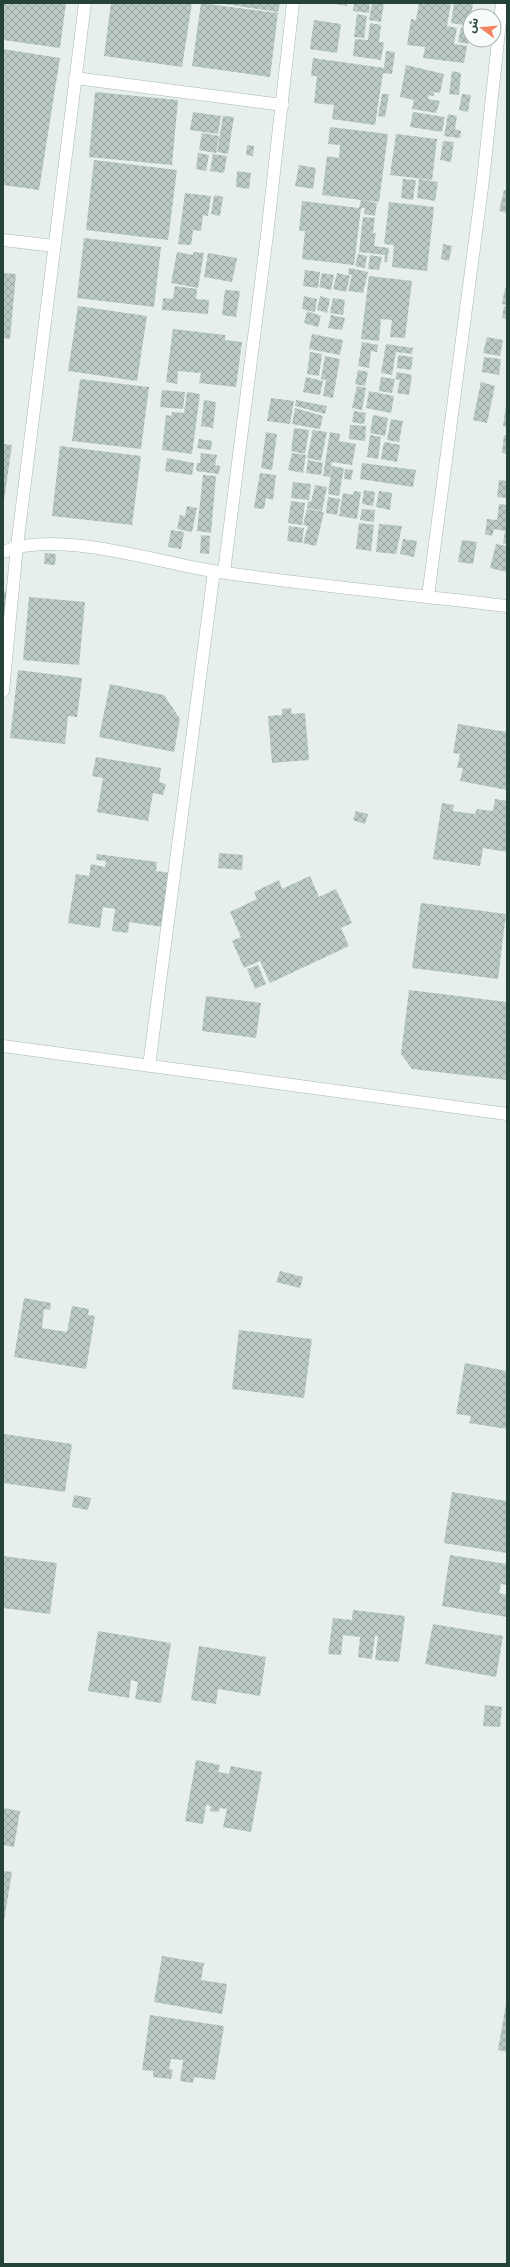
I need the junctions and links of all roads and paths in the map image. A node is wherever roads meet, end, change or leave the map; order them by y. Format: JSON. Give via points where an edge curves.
{"nodes":[{"id":1,"x":85,"y":3,"type":"edge"},
{"id":2,"x":293,"y":3,"type":"edge"},
{"id":3,"x":502,"y":3,"type":"edge"},
{"id":4,"x":75,"y":78,"type":"junction"},
{"id":5,"x":283,"y":105,"type":"junction"},
{"id":6,"x":3,"y":240,"type":"edge"},
{"id":7,"x":54,"y":246,"type":"junction"},
{"id":8,"x":17,"y":546,"type":"junction"},
{"id":9,"x":3,"y":552,"type":"edge"},
{"id":10,"x":219,"y":571,"type":"junction"},
{"id":11,"x":428,"y":596,"type":"junction"},
{"id":12,"x":507,"y":606,"type":"edge"},
{"id":13,"x":3,"y":691,"type":"edge"},
{"id":14,"x":3,"y":1046,"type":"edge"},
{"id":15,"x":149,"y":1066,"type":"junction"},
{"id":16,"x":507,"y":1114,"type":"edge"}],
"edges":[{"from":1,"to":4,"type":"street"},
{"from":2,"to":5,"type":"street"},
{"from":3,"to":11,"type":"street","via":[[483,180]]},
{"from":4,"to":5,"type":"street"},
{"from":4,"to":7,"type":"street"},
{"from":5,"to":10,"type":"street"},
{"from":6,"to":7,"type":"street"},
{"from":7,"to":8,"type":"street"},
{"from":8,"to":9,"type":"street"},
{"from":8,"to":10,"type":"street","via":[[40,543],[71,544]]},
{"from":8,"to":13,"type":"street"},
{"from":10,"to":11,"type":"street"},
{"from":10,"to":15,"type":"street"},
{"from":11,"to":12,"type":"street"},
{"from":14,"to":15,"type":"street"},
{"from":15,"to":16,"type":"street"}]}
